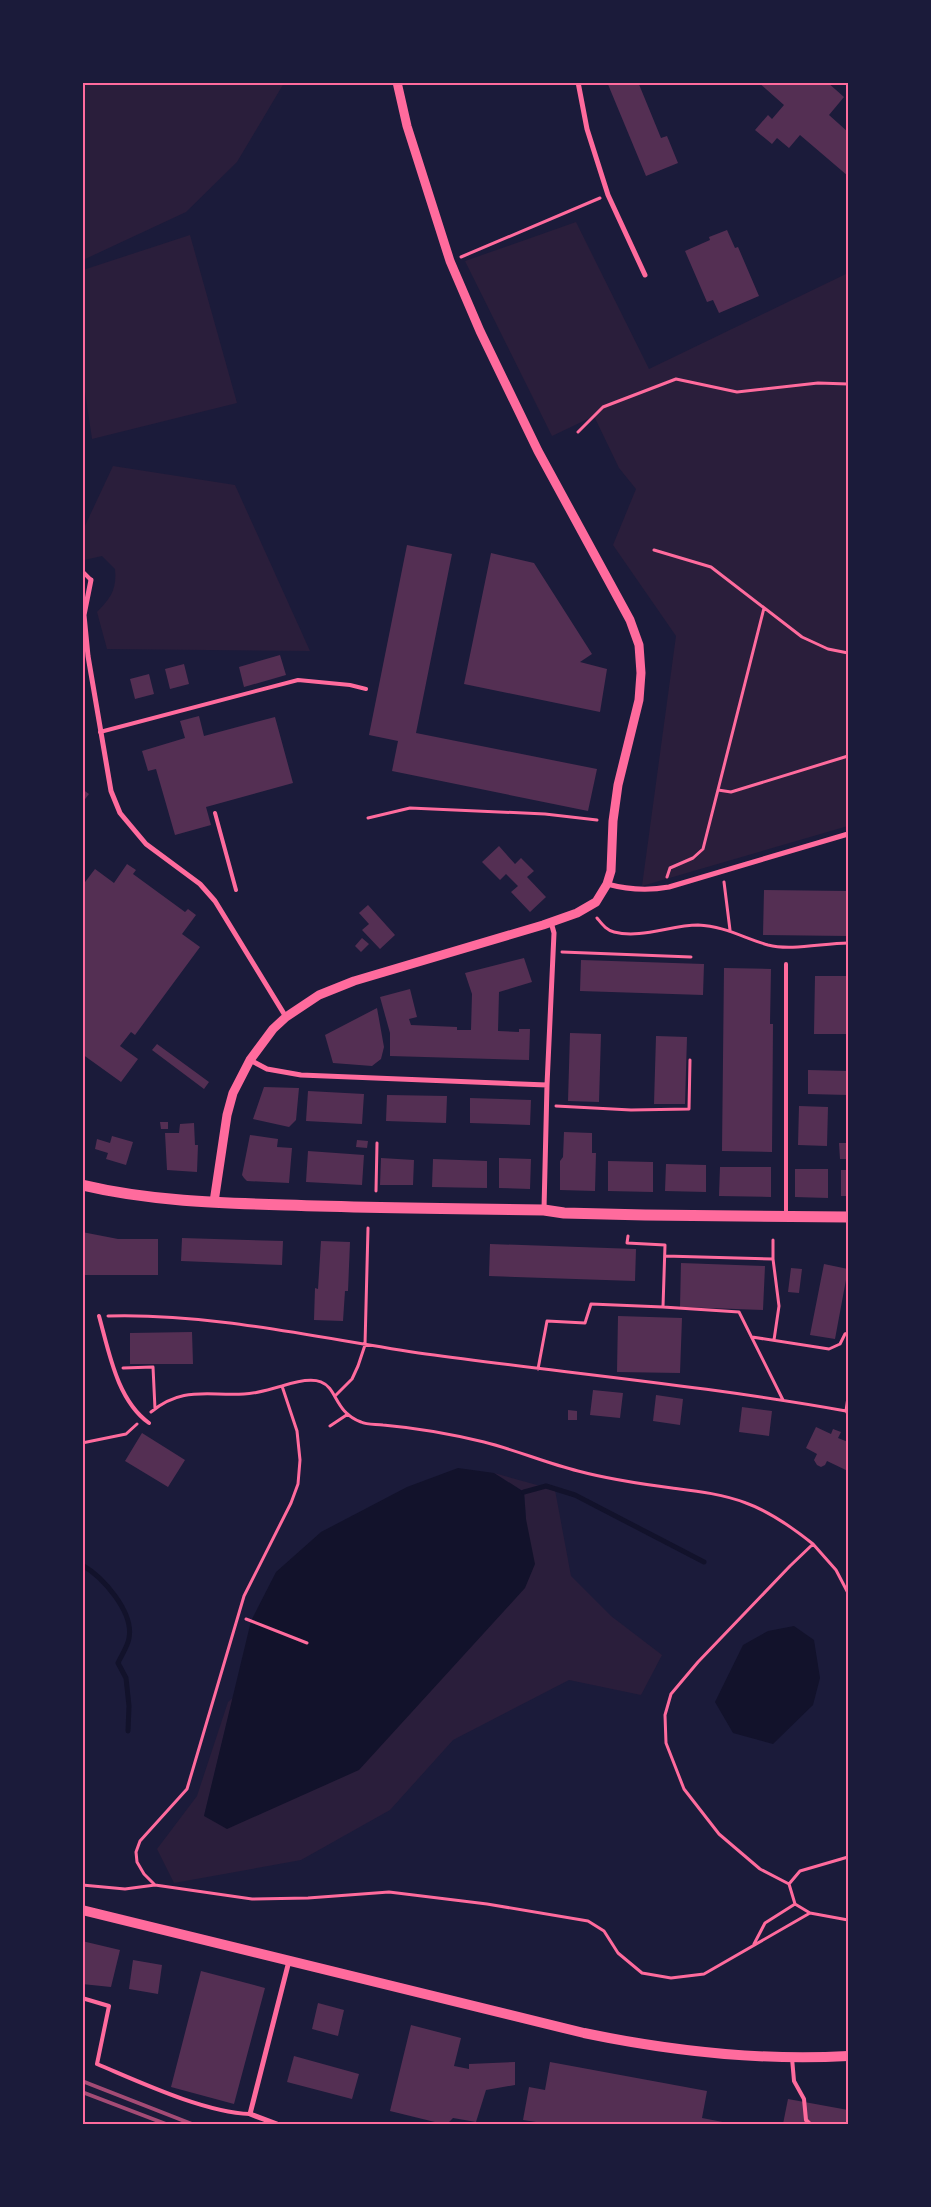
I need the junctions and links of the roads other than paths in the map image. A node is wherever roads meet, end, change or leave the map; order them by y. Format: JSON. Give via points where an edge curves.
{"nodes":[{"id":1,"x":397,"y":82,"type":"edge"},
{"id":2,"x":578,"y":82,"type":"edge"},
{"id":3,"x":645,"y":275,"type":"dead end"},
{"id":4,"x":82,"y":571,"type":"edge"},
{"id":5,"x":91,"y":580,"type":"joint"},
{"id":6,"x":366,"y":689,"type":"dead end"},
{"id":7,"x":100,"y":732,"type":"junction"},
{"id":8,"x":215,"y":813,"type":"dead end"},
{"id":9,"x":848,"y":834,"type":"edge"},
{"id":10,"x":607,"y":884,"type":"junction"},
{"id":11,"x":236,"y":890,"type":"dead end"},
{"id":12,"x":551,"y":922,"type":"junction"},
{"id":13,"x":786,"y":964,"type":"dead end"},
{"id":14,"x":286,"y":1017,"type":"junction"},
{"id":15,"x":250,"y":1060,"type":"junction"},
{"id":16,"x":547,"y":1085,"type":"junction"},
{"id":17,"x":82,"y":1185,"type":"edge"},
{"id":18,"x":214,"y":1202,"type":"junction"},
{"id":19,"x":544,"y":1210,"type":"junction"},
{"id":20,"x":848,"y":1217,"type":"edge"},
{"id":21,"x":786,"y":1218,"type":"junction"},
{"id":22,"x":98,"y":1316,"type":"road end"},
{"id":23,"x":149,"y":1423,"type":"dead end"},
{"id":24,"x":82,"y":1910,"type":"edge"},
{"id":25,"x":289,"y":1961,"type":"junction"},
{"id":26,"x":82,"y":1998,"type":"edge"},
{"id":27,"x":792,"y":2056,"type":"junction"},
{"id":28,"x":848,"y":2056,"type":"edge"},
{"id":29,"x":250,"y":2114,"type":"junction"},
{"id":30,"x":276,"y":2124,"type":"edge"},
{"id":31,"x":810,"y":2124,"type":"edge"}],
"edges":[{"from":1,"to":10,"type":"street","via":[[407,126],[450,261],[480,331],[534,442],[630,620],[639,645],[641,673],[638,700],[618,785],[612,862]]},
{"from":2,"to":3,"type":"street","via":[[587,129],[608,195]]},
{"from":4,"to":5,"type":"lane"},
{"from":5,"to":7,"type":"street","via":[[84,615]]},
{"from":6,"to":7,"type":"lane","via":[[298,680]]},
{"from":7,"to":14,"type":"street","via":[[111,791],[120,813],[146,844],[200,884],[215,901]]},
{"from":8,"to":11,"type":"lane"},
{"from":9,"to":10,"type":"street","via":[[652,891]]},
{"from":10,"to":12,"type":"street","via":[[596,902]]},
{"from":12,"to":14,"type":"street","via":[[354,981],[319,995]]},
{"from":12,"to":16,"type":"street","via":[[554,933]]},
{"from":13,"to":21,"type":"lane"},
{"from":14,"to":15,"type":"street"},
{"from":15,"to":16,"type":"street","via":[[267,1069],[301,1075]]},
{"from":15,"to":18,"type":"street","via":[[227,1115]]},
{"from":16,"to":19,"type":"street"},
{"from":17,"to":18,"type":"main road","via":[[162,1198]]},
{"from":18,"to":19,"type":"main road","via":[[356,1208]]},
{"from":19,"to":21,"type":"main road"},
{"from":20,"to":21,"type":"main road"},
{"from":22,"to":23,"type":"lane","via":[[124,1393]]},
{"from":24,"to":25,"type":"main road"},
{"from":25,"to":27,"type":"main road","via":[[621,2041],[700,2052]]},
{"from":25,"to":29,"type":"street"},
{"from":26,"to":29,"type":"lane","via":[[110,2006],[97,2064],[167,2092],[232,2113]]},
{"from":27,"to":28,"type":"main road"},
{"from":27,"to":31,"type":"lane","via":[[794,2081],[804,2098],[806,2120]]},
{"from":29,"to":30,"type":"street"}]}
